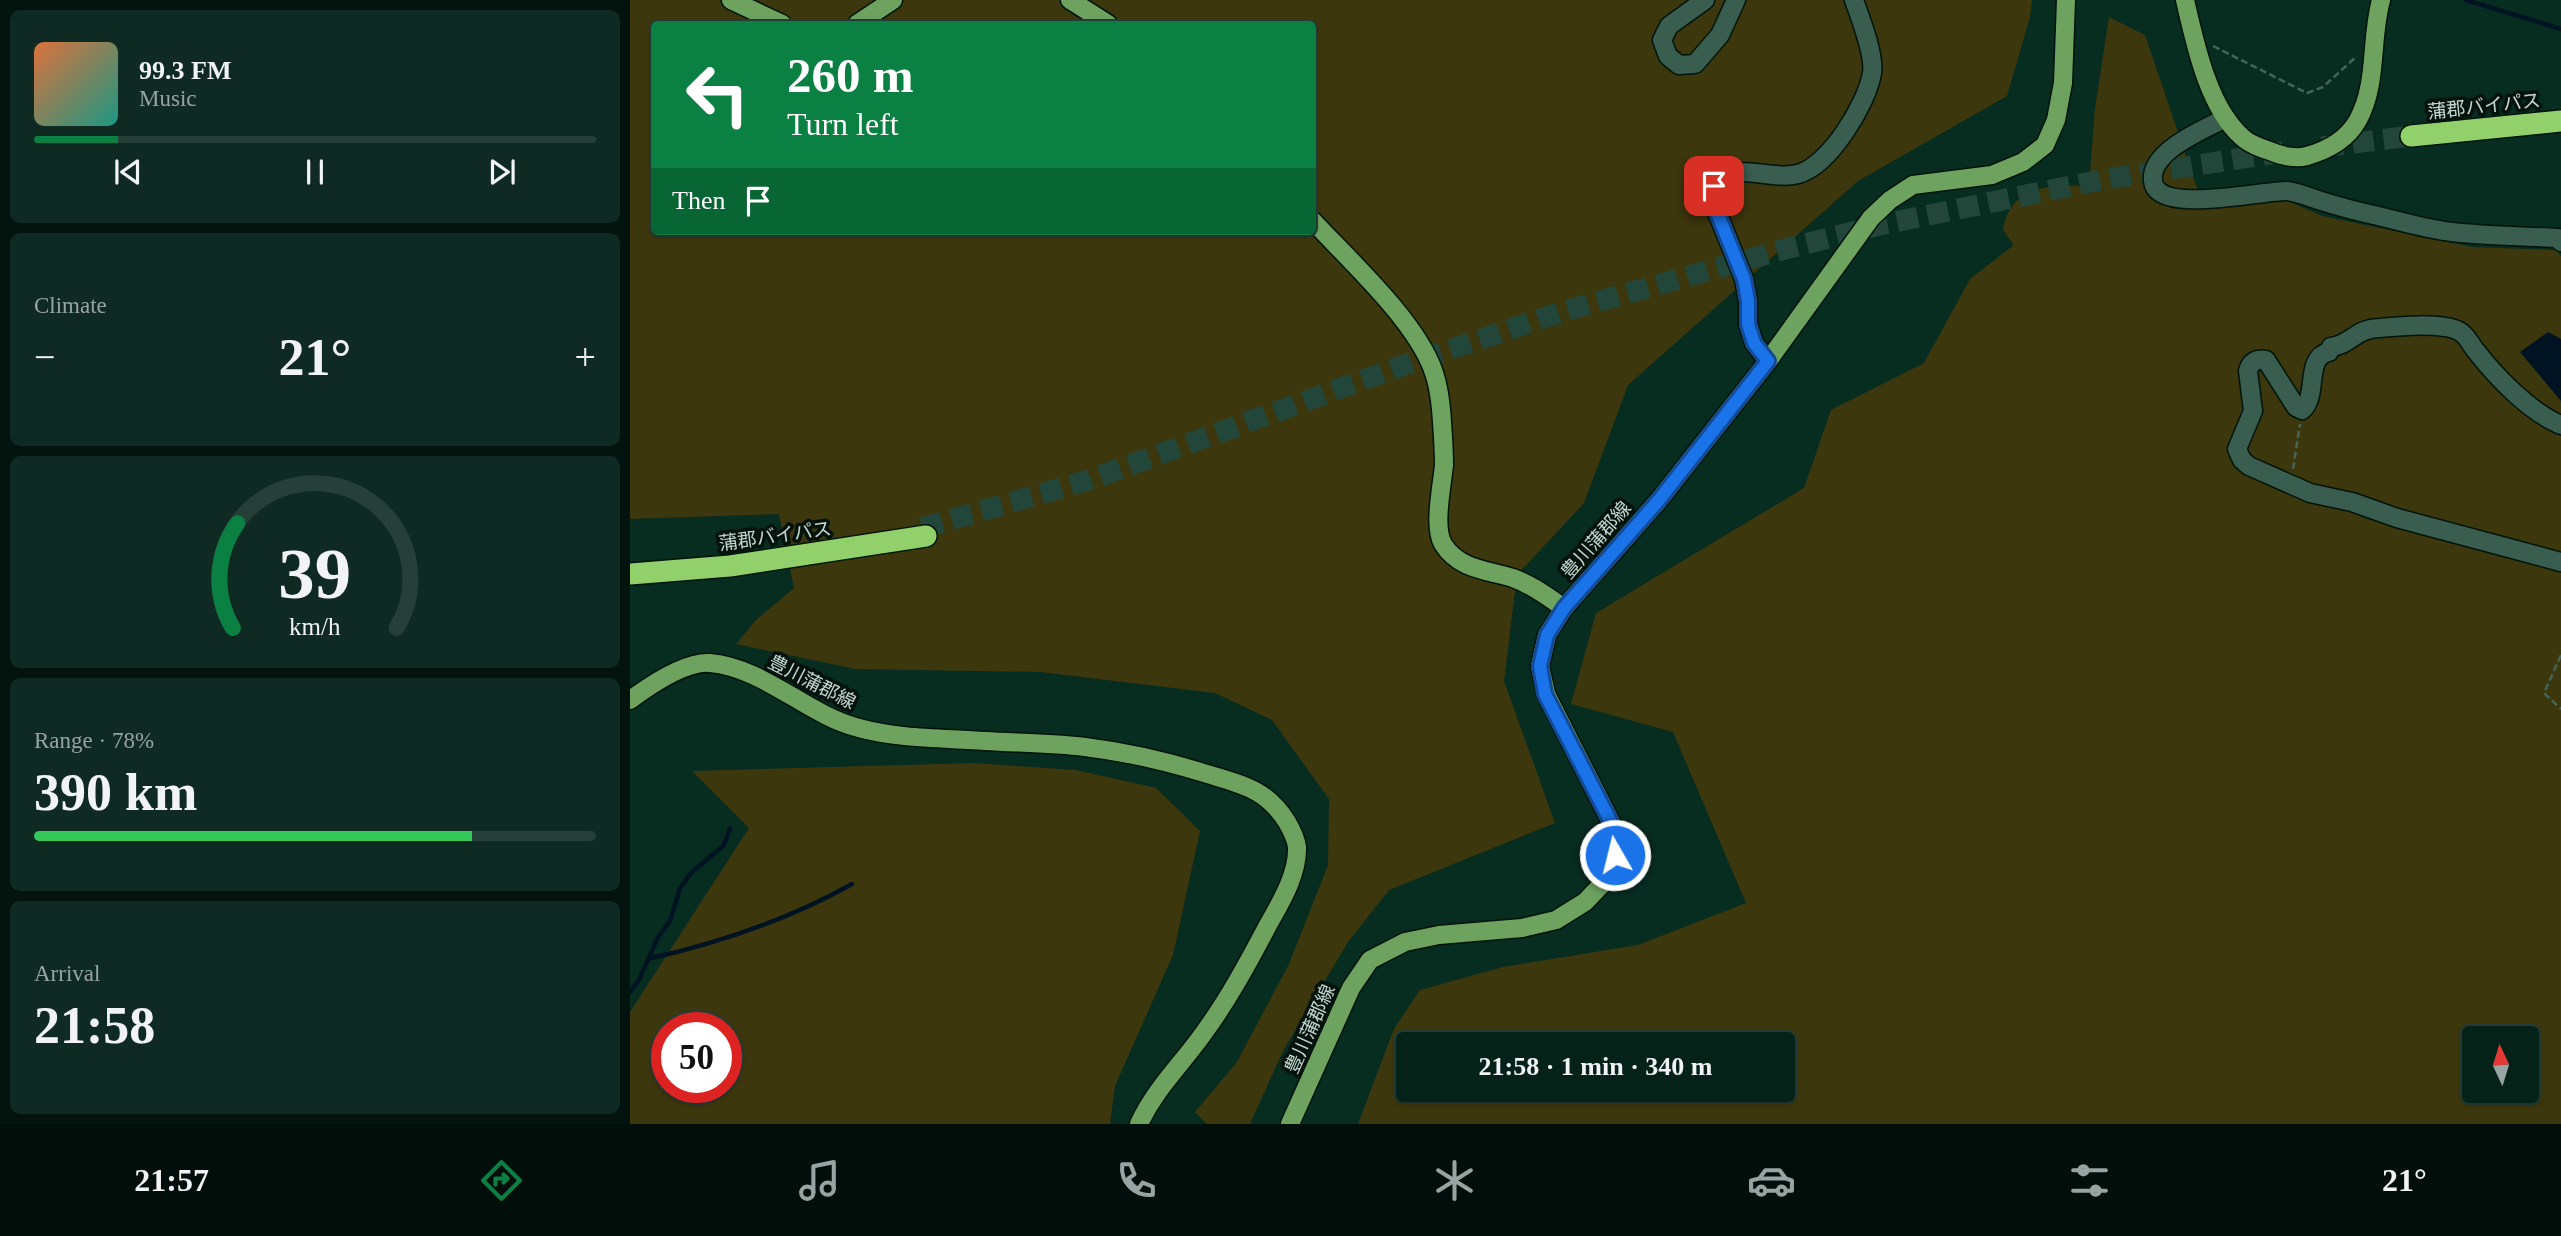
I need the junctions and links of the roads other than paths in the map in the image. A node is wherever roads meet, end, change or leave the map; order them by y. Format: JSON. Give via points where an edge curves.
{"nodes":[{"id":1,"x":731,"y":0,"type":"edge"},
{"id":2,"x":893,"y":0,"type":"edge"},
{"id":3,"x":1070,"y":0,"type":"edge"},
{"id":4,"x":1706,"y":0,"type":"edge"},
{"id":5,"x":1736,"y":0,"type":"edge"},
{"id":6,"x":1854,"y":0,"type":"edge"},
{"id":7,"x":2066,"y":0,"type":"edge"},
{"id":8,"x":2185,"y":0,"type":"edge"},
{"id":9,"x":2381,"y":0,"type":"edge"},
{"id":10,"x":776,"y":21,"type":"edge"},
{"id":11,"x":862,"y":21,"type":"edge"},
{"id":12,"x":1103,"y":21,"type":"edge"},
{"id":13,"x":2226,"y":118,"type":"junction"},
{"id":14,"x":2561,"y":121,"type":"edge"},
{"id":15,"x":2561,"y":131,"type":"edge"},
{"id":16,"x":1316,"y":224,"type":"edge"},
{"id":17,"x":2561,"y":242,"type":"edge"},
{"id":18,"x":1768,"y":361,"type":"junction"},
{"id":19,"x":2561,"y":425,"type":"edge"},
{"id":20,"x":914,"y":533,"type":"tunnel mouth"},
{"id":21,"x":730,"y":562,"type":"junction"},
{"id":22,"x":2561,"y":562,"type":"edge"},
{"id":23,"x":630,"y":563,"type":"edge"},
{"id":24,"x":630,"y":574,"type":"edge"},
{"id":25,"x":1564,"y":608,"type":"junction"},
{"id":26,"x":630,"y":700,"type":"edge"},
{"id":27,"x":1139,"y":1124,"type":"edge"},
{"id":28,"x":1290,"y":1124,"type":"edge"}],
"edges":[{"from":1,"to":10,"type":"main road"},
{"from":2,"to":11,"type":"main road"},
{"from":3,"to":12,"type":"main road"},
{"from":4,"to":5,"type":"street","via":[[1669,26],[1662,40],[1668,56],[1679,65],[1695,64],[1720,35]]},
{"from":6,"to":18,"type":"street","via":[[1872,72],[1853,122],[1820,162],[1799,174],[1726,175],[1714,186],[1712,200],[1744,279],[1748,324],[1754,343]]},
{"from":7,"to":18,"type":"main road","name":"豊川蒲郡線","via":[[2063,83],[2056,120],[2045,145],[2023,162],[1992,175],[1913,185],[1890,200],[1871,218]]},
{"from":8,"to":13,"type":"main road","via":[[2208,83]]},
{"from":9,"to":13,"type":"main road","via":[[2366,105],[2341,141],[2300,158],[2276,154],[2243,138]]},
{"from":13,"to":17,"type":"street","via":[[2169,150],[2154,173],[2156,189],[2177,198],[2224,199],[2288,191],[2451,232],[2558,238]]},
{"from":14,"to":15,"type":"highway","name":"蒲郡バイパス","via":[[2413,141]]},
{"from":16,"to":25,"type":"main road","via":[[1399,315],[1432,369],[1442,421],[1438,530],[1443,544],[1468,567],[1534,587]]},
{"from":18,"to":25,"type":"main road","name":"豊川蒲郡線","via":[[1659,500]]},
{"from":19,"to":22,"type":"street","via":[[2528,404],[2461,332],[2441,327],[2362,330],[2316,358],[2309,400],[2302,410],[2266,360],[2257,359],[2249,366],[2253,411],[2239,442],[2239,454],[2249,466],[2309,493]]},
{"from":20,"to":21,"type":"highway","name":"蒲郡バイパス"},
{"from":21,"to":23,"type":"highway","name":"蒲郡バイパス"},
{"from":21,"to":24,"type":"highway","name":"蒲郡バイパス"},
{"from":25,"to":28,"type":"main road","name":"豊川蒲郡線","via":[[1547,635],[1540,666],[1545,694],[1614,828],[1615,855],[1606,880],[1585,902],[1556,920],[1405,942],[1370,960],[1351,988]]},
{"from":26,"to":27,"type":"main road","name":"豊川蒲郡線","via":[[653,683],[707,662],[755,676],[834,721],[862,729],[1098,749],[1162,760],[1266,796],[1279,809],[1297,845],[1294,870],[1227,1001],[1154,1094]]}]}
